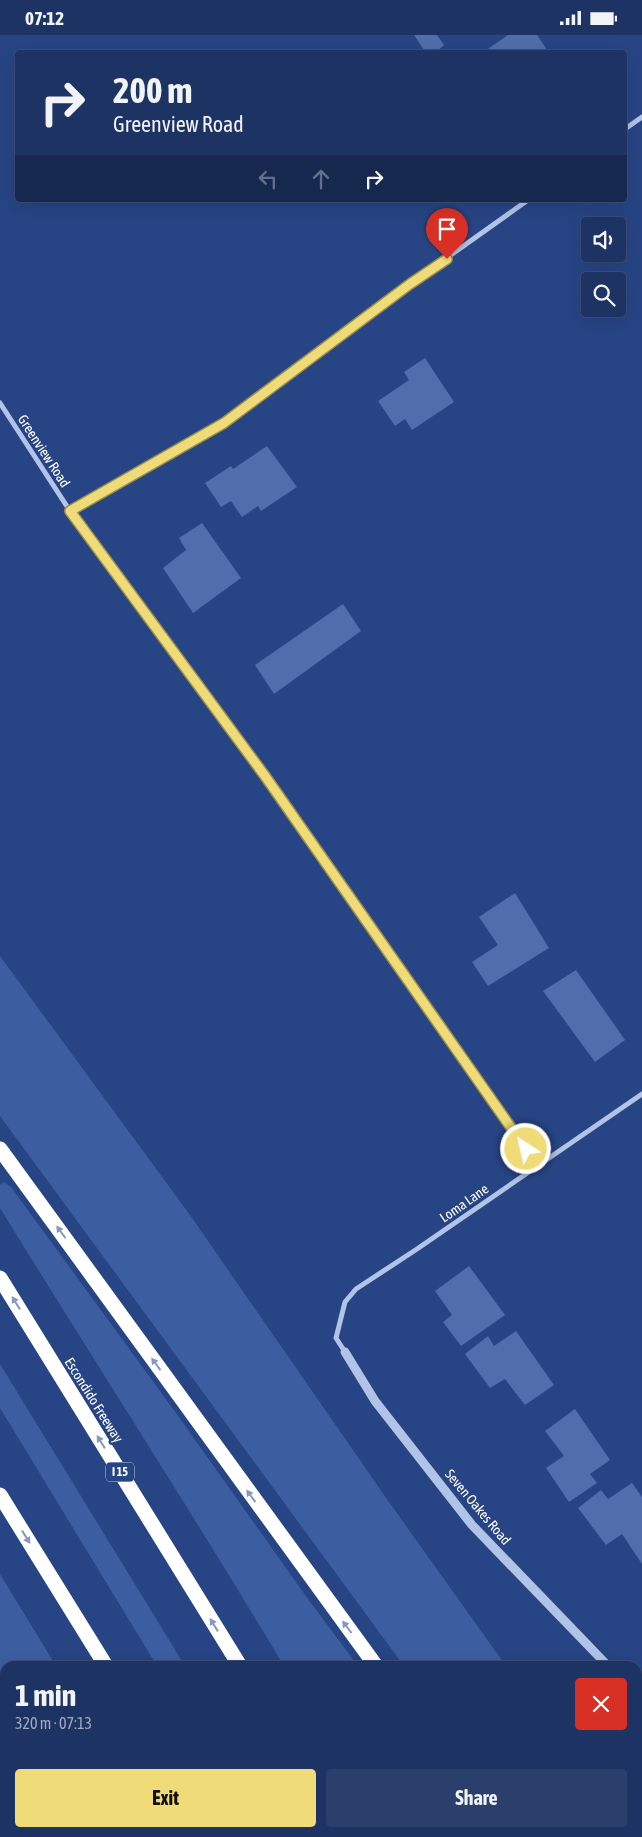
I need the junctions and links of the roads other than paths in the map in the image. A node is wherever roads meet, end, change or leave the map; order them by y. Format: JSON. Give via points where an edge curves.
{"nodes":[{"id":1,"x":642,"y":117,"type":"edge"},
{"id":2,"x":627,"y":128,"type":"edge"},
{"id":3,"x":525,"y":202,"type":"edge"},
{"id":4,"x":0,"y":403,"type":"edge"},
{"id":5,"x":70,"y":511,"type":"junction"},
{"id":6,"x":642,"y":1094,"type":"edge"},
{"id":7,"x":0,"y":1149,"type":"edge"},
{"id":8,"x":538,"y":1166,"type":"junction"},
{"id":9,"x":0,"y":1278,"type":"edge"},
{"id":10,"x":345,"y":1352,"type":"joint"},
{"id":11,"x":0,"y":1495,"type":"edge"},
{"id":12,"x":103,"y":1661,"type":"edge"},
{"id":13,"x":237,"y":1661,"type":"edge"},
{"id":14,"x":372,"y":1661,"type":"edge"},
{"id":15,"x":603,"y":1661,"type":"edge"}],
"edges":[{"from":1,"to":2,"type":"street"},
{"from":3,"to":5,"type":"street","via":[[224,423]]},
{"from":4,"to":5,"type":"street","name":"Greenview Road"},
{"from":5,"to":8,"type":"street","name":"Greenview Road","via":[[265,776]]},
{"from":6,"to":8,"type":"street","name":"Loma Lane"},
{"from":14,"to":7,"type":"highway","one_way":true},
{"from":8,"to":10,"type":"street","name":"Loma Lane","via":[[356,1289],[345,1302],[336,1338]]},
{"from":13,"to":9,"type":"highway","name":"Escondido Freeway","number":"I 15","one_way":true},
{"from":10,"to":15,"type":"street","name":"Seven Oakes Road","via":[[375,1401],[472,1525]]},
{"from":11,"to":12,"type":"highway","one_way":true}]}
